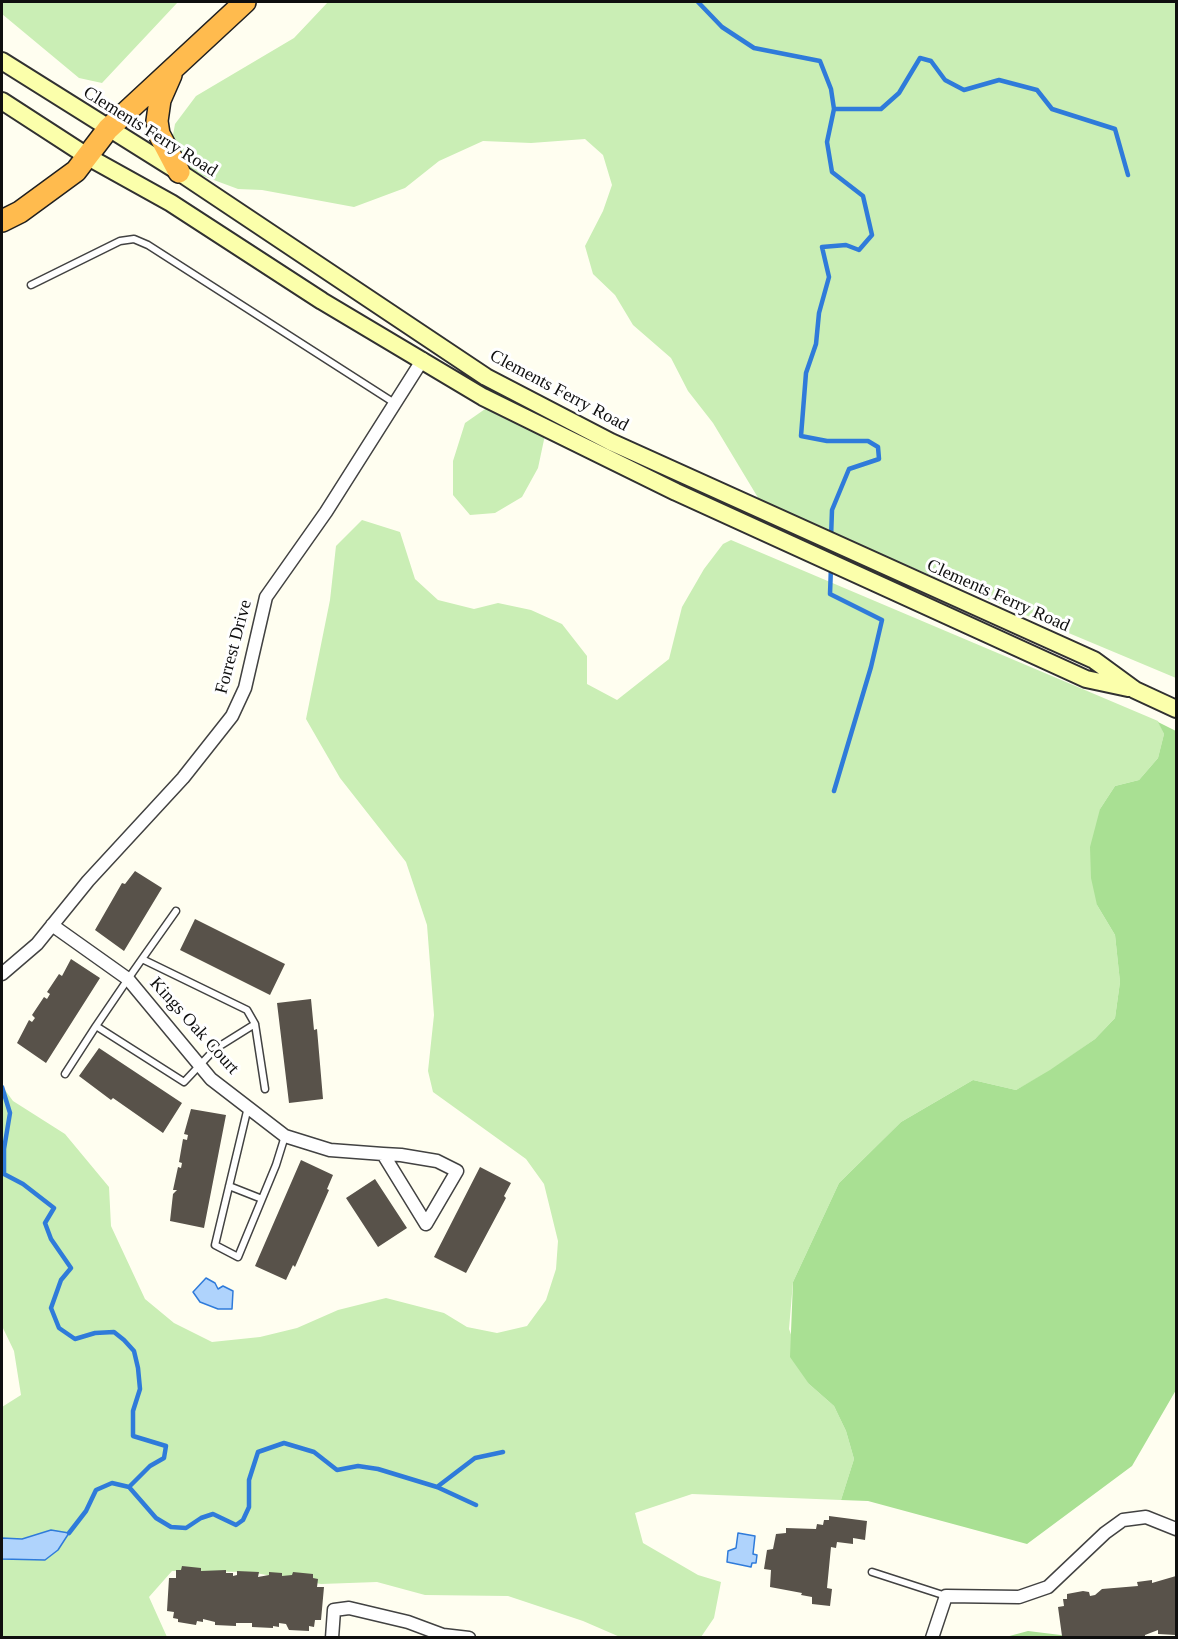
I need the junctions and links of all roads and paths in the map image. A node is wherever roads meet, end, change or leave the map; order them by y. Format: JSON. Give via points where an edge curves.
{"nodes":[{"id":1,"x":245,"y":2,"type":"edge"},
{"id":2,"x":2,"y":61,"type":"edge"},
{"id":3,"x":177,"y":65,"type":"junction"},
{"id":4,"x":2,"y":101,"type":"edge"},
{"id":5,"x":108,"y":129,"type":"junction"},
{"id":6,"x":87,"y":156,"type":"junction"},
{"id":7,"x":179,"y":172,"type":"junction"},
{"id":8,"x":2,"y":220,"type":"edge"},
{"id":9,"x":31,"y":285,"type":"dead end"},
{"id":10,"x":423,"y":359,"type":"junction"},
{"id":11,"x":396,"y":405,"type":"junction"},
{"id":12,"x":1135,"y":690,"type":"junction"},
{"id":13,"x":1176,"y":709,"type":"edge"},
{"id":14,"x":176,"y":911,"type":"dead end"},
{"id":15,"x":52,"y":925,"type":"junction"},
{"id":16,"x":142,"y":959,"type":"junction"},
{"id":17,"x":2,"y":974,"type":"edge"},
{"id":18,"x":128,"y":979,"type":"junction"},
{"id":19,"x":255,"y":1024,"type":"junction"},
{"id":20,"x":96,"y":1026,"type":"junction"},
{"id":21,"x":200,"y":1066,"type":"junction"},
{"id":22,"x":65,"y":1074,"type":"dead end"},
{"id":23,"x":265,"y":1089,"type":"dead end"},
{"id":24,"x":248,"y":1107,"type":"junction"},
{"id":25,"x":285,"y":1136,"type":"junction"},
{"id":26,"x":383,"y":1154,"type":"junction"},
{"id":27,"x":229,"y":1186,"type":"junction"},
{"id":28,"x":262,"y":1199,"type":"junction"},
{"id":29,"x":1176,"y":1529,"type":"edge"},
{"id":30,"x":872,"y":1572,"type":"dead end"},
{"id":31,"x":946,"y":1596,"type":"junction"},
{"id":32,"x":443,"y":1636,"type":"edge"},
{"id":33,"x":332,"y":1638,"type":"edge"},
{"id":34,"x":469,"y":1638,"type":"edge"},
{"id":35,"x":932,"y":1638,"type":"edge"}],
"edges":[{"from":1,"to":3,"type":"highway"},
{"from":2,"to":5,"type":"main road","name":"Clements Ferry Road"},
{"from":3,"to":5,"type":"highway"},
{"from":3,"to":7,"type":"highway","via":[[166,83],[157,121],[159,134]]},
{"from":4,"to":6,"type":"main road","name":"Clements Ferry Road"},
{"from":5,"to":6,"type":"highway"},
{"from":5,"to":7,"type":"main road","name":"Clements Ferry Road"},
{"from":6,"to":8,"type":"highway","via":[[76,171],[48,194]]},
{"from":6,"to":10,"type":"main road","name":"Clements Ferry Road","via":[[171,203],[322,301]]},
{"from":7,"to":12,"type":"main road","name":"Clements Ferry Road","via":[[486,376],[611,442],[1094,660]]},
{"from":9,"to":11,"type":"lane","via":[[120,241],[134,239]]},
{"from":10,"to":11,"type":"street","name":"Forrest Drive"},
{"from":10,"to":12,"type":"main road","name":"Clements Ferry Road","via":[[483,397],[554,433],[797,547],[1086,679]]},
{"from":11,"to":15,"type":"street","name":"Forrest Drive","via":[[266,597],[245,688],[232,716],[183,778],[88,880]]},
{"from":12,"to":13,"type":"main road","name":"Clements Ferry Road"},
{"from":14,"to":16,"type":"lane"},
{"from":15,"to":17,"type":"street","name":"Forrest Drive","via":[[37,944]]},
{"from":15,"to":18,"type":"street","name":"Kings Oak Court"},
{"from":16,"to":18,"type":"lane"},
{"from":16,"to":19,"type":"lane","via":[[247,1010]]},
{"from":18,"to":20,"type":"lane"},
{"from":18,"to":21,"type":"street","name":"Kings Oak Court"},
{"from":19,"to":21,"type":"lane","via":[[215,1049]]},
{"from":19,"to":23,"type":"lane"},
{"from":20,"to":21,"type":"lane","via":[[184,1083]]},
{"from":20,"to":22,"type":"lane"},
{"from":21,"to":24,"type":"street","name":"Kings Oak Court"},
{"from":24,"to":25,"type":"street","name":"Kings Oak Court"},
{"from":24,"to":27,"type":"lane"},
{"from":25,"to":26,"type":"street","name":"Kings Oak Court","via":[[330,1150]]},
{"from":25,"to":28,"type":"lane"},
{"from":26,"to":26,"type":"street","name":"Kings Oak Court","via":[[437,1161],[457,1171],[426,1224]]},
{"from":27,"to":28,"type":"lane"},
{"from":27,"to":28,"type":"lane","via":[[215,1245],[238,1257]]},
{"from":29,"to":31,"type":"street","via":[[1146,1517],[1123,1520],[1048,1587],[1019,1598]]},
{"from":30,"to":31,"type":"lane"},
{"from":31,"to":35,"type":"street"},
{"from":32,"to":33,"type":"street","via":[[408,1622],[349,1608],[334,1610]]},
{"from":32,"to":34,"type":"street"}]}
